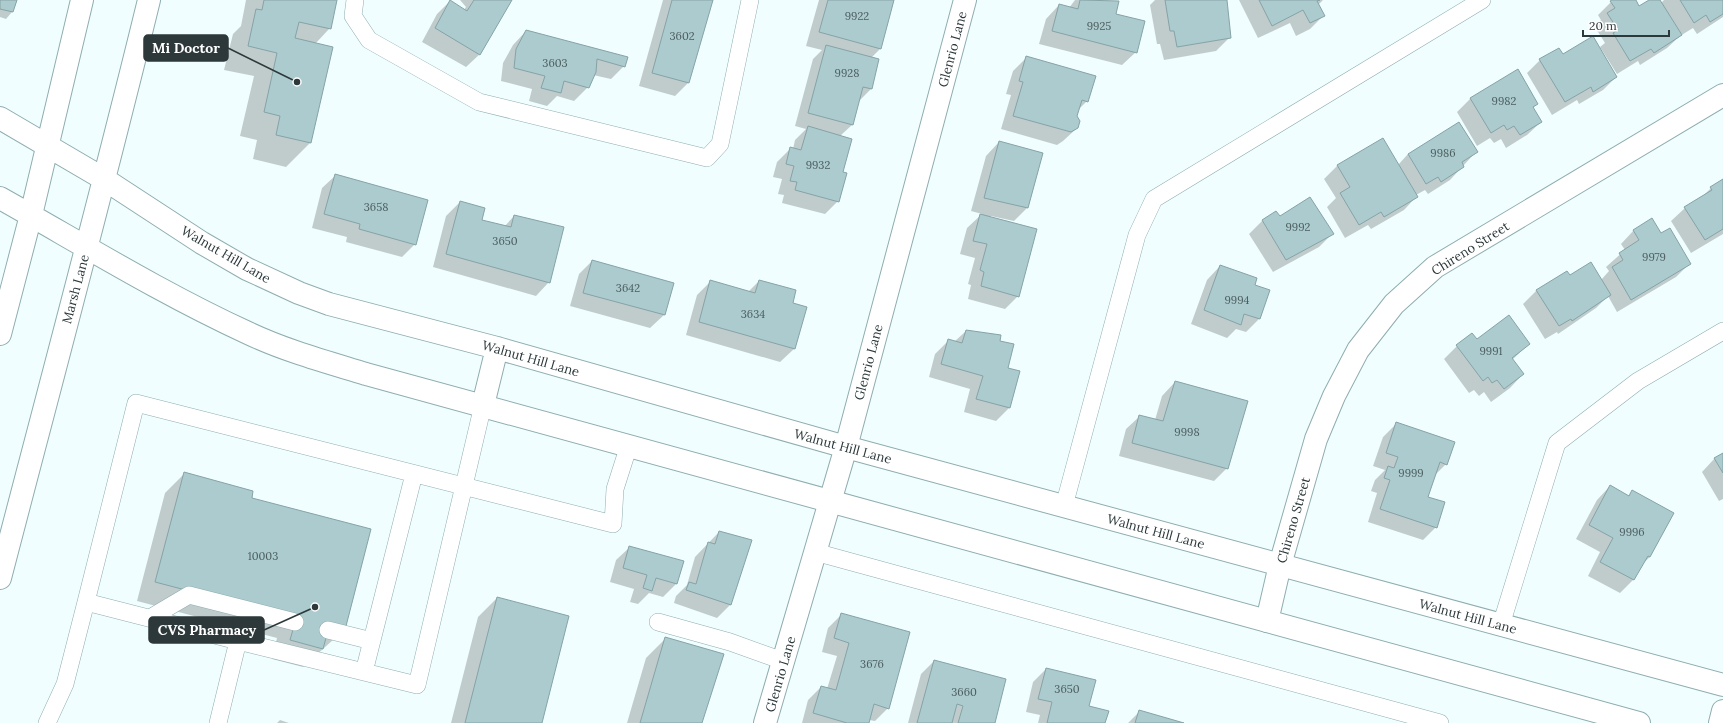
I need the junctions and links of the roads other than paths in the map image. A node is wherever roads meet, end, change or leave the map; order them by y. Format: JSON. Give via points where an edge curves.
{"nodes":[{"id":1,"x":82,"y":0,"type":"edge"},
{"id":2,"x":149,"y":0,"type":"edge"},
{"id":3,"x":355,"y":0,"type":"edge"},
{"id":4,"x":750,"y":0,"type":"edge"},
{"id":5,"x":965,"y":0,"type":"edge"},
{"id":6,"x":1482,"y":0,"type":"edge"},
{"id":7,"x":1723,"y":95,"type":"edge"},
{"id":8,"x":0,"y":118,"type":"edge"},
{"id":9,"x":47,"y":146,"type":"junction"},
{"id":10,"x":104,"y":179,"type":"junction"},
{"id":11,"x":0,"y":198,"type":"edge"},
{"id":12,"x":31,"y":215,"type":"junction"},
{"id":13,"x":86,"y":246,"type":"junction"},
{"id":14,"x":1723,"y":331,"type":"edge"},
{"id":15,"x":0,"y":334,"type":"edge"},
{"id":16,"x":497,"y":348,"type":"junction"},
{"id":17,"x":482,"y":405,"type":"junction"},
{"id":18,"x":629,"y":445,"type":"junction"},
{"id":19,"x":846,"y":447,"type":"junction"},
{"id":20,"x":414,"y":474,"type":"junction"},
{"id":21,"x":464,"y":486,"type":"junction"},
{"id":22,"x":829,"y":500,"type":"junction"},
{"id":23,"x":1064,"y":506,"type":"junction"},
{"id":24,"x":815,"y":552,"type":"junction"},
{"id":25,"x":1280,"y":565,"type":"junction"},
{"id":26,"x":0,"y":578,"type":"edge"},
{"id":27,"x":86,"y":602,"type":"junction"},
{"id":28,"x":150,"y":618,"type":"junction"},
{"id":29,"x":1267,"y":621,"type":"junction"},
{"id":30,"x":295,"y":622,"type":"dead end"},
{"id":31,"x":658,"y":622,"type":"dead end"},
{"id":32,"x":1501,"y":625,"type":"junction"},
{"id":33,"x":328,"y":630,"type":"dead end"},
{"id":34,"x":238,"y":641,"type":"junction"},
{"id":35,"x":372,"y":641,"type":"junction"},
{"id":36,"x":784,"y":661,"type":"junction"},
{"id":37,"x":364,"y":672,"type":"junction"},
{"id":38,"x":1723,"y":685,"type":"edge"},
{"id":39,"x":1723,"y":711,"type":"edge"},
{"id":40,"x":47,"y":723,"type":"edge"},
{"id":41,"x":218,"y":723,"type":"edge"},
{"id":42,"x":765,"y":723,"type":"edge"},
{"id":43,"x":1440,"y":723,"type":"edge"},
{"id":44,"x":1639,"y":723,"type":"edge"},
{"id":45,"x":1720,"y":723,"type":"edge"}],
"edges":[{"from":1,"to":9,"type":"main road"},
{"from":2,"to":10,"type":"main road","name":"Marsh Lane"},
{"from":3,"to":4,"type":"lane","via":[[353,16],[369,40],[479,102],[707,158],[720,144]]},
{"from":5,"to":19,"type":"main road","name":"Glenrio Lane"},
{"from":6,"to":23,"type":"lane","via":[[1154,199],[1137,235]]},
{"from":7,"to":25,"type":"main road","name":"Chireno Street","via":[[1435,267],[1394,304],[1358,350],[1334,396],[1316,439]]},
{"from":8,"to":9,"type":"main road","name":"Walnut Hill Lane"},
{"from":9,"to":10,"type":"main road","name":"Walnut Hill Lane"},
{"from":9,"to":12,"type":"main road"},
{"from":10,"to":13,"type":"main road","name":"Marsh Lane"},
{"from":10,"to":16,"type":"main road","name":"Walnut Hill Lane","via":[[202,243],[247,269],[299,293],[329,304]]},
{"from":11,"to":12,"type":"main road"},
{"from":12,"to":13,"type":"main road"},
{"from":12,"to":15,"type":"main road"},
{"from":13,"to":17,"type":"main road","via":[[175,297],[250,334],[308,356]]},
{"from":13,"to":26,"type":"main road","name":"Marsh Lane"},
{"from":14,"to":32,"type":"lane","via":[[1638,381],[1557,443]]},
{"from":16,"to":17,"type":"main road"},
{"from":16,"to":19,"type":"main road","name":"Walnut Hill Lane"},
{"from":17,"to":18,"type":"main road"},
{"from":17,"to":21,"type":"lane"},
{"from":18,"to":21,"type":"lane","via":[[615,489],[614,524]]},
{"from":18,"to":22,"type":"main road"},
{"from":19,"to":22,"type":"main road","name":"Glenrio Lane"},
{"from":19,"to":23,"type":"main road","name":"Walnut Hill Lane"},
{"from":20,"to":21,"type":"lane"},
{"from":20,"to":27,"type":"lane","via":[[136,403]]},
{"from":20,"to":35,"type":"lane"},
{"from":21,"to":37,"type":"lane","via":[[417,685]]},
{"from":22,"to":24,"type":"main road","name":"Glenrio Lane"},
{"from":22,"to":29,"type":"main road"},
{"from":23,"to":25,"type":"main road","name":"Walnut Hill Lane"},
{"from":24,"to":36,"type":"main road","name":"Glenrio Lane"},
{"from":24,"to":43,"type":"lane"},
{"from":25,"to":29,"type":"main road","name":"Chireno Street"},
{"from":25,"to":32,"type":"main road","name":"Walnut Hill Lane"},
{"from":27,"to":28,"type":"lane"},
{"from":27,"to":40,"type":"lane","via":[[65,684]]},
{"from":28,"to":30,"type":"lane","via":[[189,596]]},
{"from":28,"to":34,"type":"lane"},
{"from":29,"to":44,"type":"main road"},
{"from":31,"to":36,"type":"lane","via":[[730,642]]},
{"from":32,"to":38,"type":"main road","name":"Walnut Hill Lane"},
{"from":33,"to":35,"type":"lane"},
{"from":34,"to":37,"type":"lane"},
{"from":34,"to":41,"type":"lane"},
{"from":35,"to":37,"type":"lane"},
{"from":36,"to":42,"type":"main road","name":"Glenrio Lane"},
{"from":39,"to":45,"type":"main road"}]}
